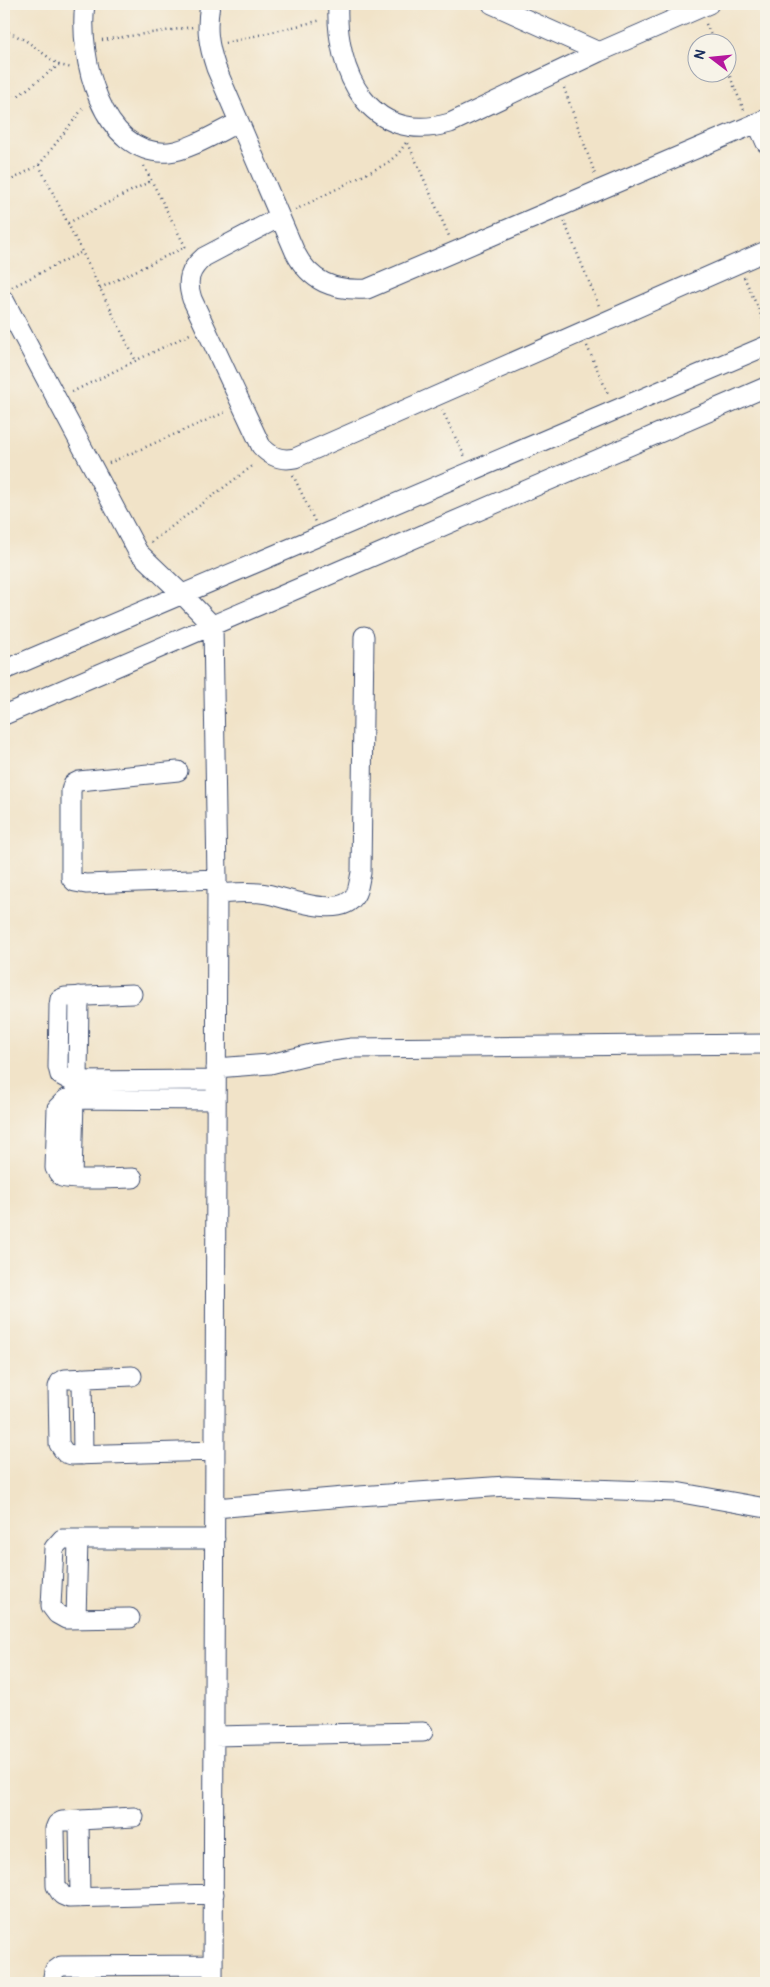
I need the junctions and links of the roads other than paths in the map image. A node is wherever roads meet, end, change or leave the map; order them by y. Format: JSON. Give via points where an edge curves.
{"nodes":[{"id":1,"x":85,"y":4,"type":"edge"},
{"id":2,"x":210,"y":4,"type":"edge"},
{"id":3,"x":492,"y":4,"type":"edge"},
{"id":4,"x":704,"y":6,"type":"edge"},
{"id":5,"x":338,"y":10,"type":"edge"},
{"id":6,"x":675,"y":11,"type":"edge"},
{"id":7,"x":599,"y":52,"type":"junction"},
{"id":8,"x":239,"y":122,"type":"junction"},
{"id":9,"x":758,"y":123,"type":"edge"},
{"id":10,"x":766,"y":143,"type":"edge"},
{"id":11,"x":280,"y":217,"type":"junction"},
{"id":12,"x":766,"y":251,"type":"edge"},
{"id":13,"x":4,"y":300,"type":"edge"},
{"id":14,"x":766,"y":346,"type":"edge"},
{"id":15,"x":766,"y":387,"type":"edge"},
{"id":16,"x":182,"y":594,"type":"junction"},
{"id":17,"x":213,"y":626,"type":"junction"},
{"id":18,"x":364,"y":636,"type":"dead end"},
{"id":19,"x":4,"y":670,"type":"edge"},
{"id":20,"x":4,"y":715,"type":"edge"},
{"id":21,"x":178,"y":771,"type":"dead end"},
{"id":22,"x":217,"y":886,"type":"junction"},
{"id":23,"x":132,"y":994,"type":"dead end"},
{"id":24,"x":766,"y":1044,"type":"edge"},
{"id":25,"x":216,"y":1074,"type":"junction"},
{"id":26,"x":216,"y":1100,"type":"junction"},
{"id":27,"x":133,"y":1178,"type":"dead end"},
{"id":28,"x":132,"y":1376,"type":"dead end"},
{"id":29,"x":215,"y":1451,"type":"junction"},
{"id":30,"x":215,"y":1508,"type":"junction"},
{"id":31,"x":766,"y":1508,"type":"edge"},
{"id":32,"x":78,"y":1539,"type":"junction"},
{"id":33,"x":215,"y":1539,"type":"junction"},
{"id":34,"x":130,"y":1618,"type":"dead end"},
{"id":35,"x":76,"y":1619,"type":"junction"},
{"id":36,"x":423,"y":1732,"type":"dead end"},
{"id":37,"x":214,"y":1736,"type":"junction"},
{"id":38,"x":134,"y":1817,"type":"dead end"},
{"id":39,"x":214,"y":1894,"type":"junction"},
{"id":40,"x":213,"y":1974,"type":"edge"},
{"id":41,"x":79,"y":1975,"type":"edge"},
{"id":42,"x":52,"y":1983,"type":"edge"}],
"edges":[{"from":1,"to":8,"type":"street","via":[[85,42],[96,92],[117,130],[132,143],[150,150],[169,152]]},
{"from":2,"to":8,"type":"street","via":[[207,25],[209,47]]},
{"from":3,"to":7,"type":"street"},
{"from":4,"to":6,"type":"street"},
{"from":5,"to":7,"type":"street","via":[[340,43],[352,83],[377,113],[410,134],[450,123]]},
{"from":6,"to":7,"type":"street"},
{"from":8,"to":11,"type":"street"},
{"from":9,"to":10,"type":"street"},
{"from":9,"to":11,"type":"street","via":[[367,289],[338,288],[312,275],[302,265]]},
{"from":11,"to":12,"type":"street","via":[[204,257],[189,276],[188,288],[262,446],[268,454],[286,460]]},
{"from":13,"to":16,"type":"street","via":[[138,552]]},
{"from":14,"to":16,"type":"street"},
{"from":15,"to":17,"type":"street"},
{"from":16,"to":17,"type":"street"},
{"from":16,"to":19,"type":"street"},
{"from":17,"to":20,"type":"street"},
{"from":17,"to":22,"type":"street"},
{"from":18,"to":22,"type":"street","via":[[361,864],[355,895],[349,902],[333,906],[300,903]]},
{"from":21,"to":22,"type":"street","via":[[73,784],[71,878],[86,884]]},
{"from":22,"to":25,"type":"street"},
{"from":23,"to":25,"type":"street","via":[[65,996],[60,1000],[60,1075],[67,1080],[78,1081]]},
{"from":24,"to":25,"type":"street","via":[[352,1048]]},
{"from":25,"to":26,"type":"street"},
{"from":26,"to":27,"type":"street","via":[[66,1099],[57,1108],[55,1168],[62,1177]]},
{"from":26,"to":29,"type":"street"},
{"from":28,"to":29,"type":"street","via":[[62,1380],[58,1387],[61,1449],[68,1455]]},
{"from":29,"to":30,"type":"street"},
{"from":30,"to":31,"type":"street","via":[[506,1486],[676,1492]]},
{"from":30,"to":33,"type":"street"},
{"from":32,"to":33,"type":"street"},
{"from":32,"to":35,"type":"street"},
{"from":32,"to":35,"type":"street","via":[[62,1539],[54,1548],[51,1606],[61,1617]]},
{"from":33,"to":37,"type":"street"},
{"from":34,"to":35,"type":"street"},
{"from":36,"to":37,"type":"street"},
{"from":37,"to":39,"type":"street"},
{"from":38,"to":39,"type":"street","via":[[80,1820],[80,1898]]},
{"from":39,"to":40,"type":"street"},
{"from":40,"to":41,"type":"street"},
{"from":41,"to":42,"type":"street","via":[[61,1966],[52,1975]]}]}
